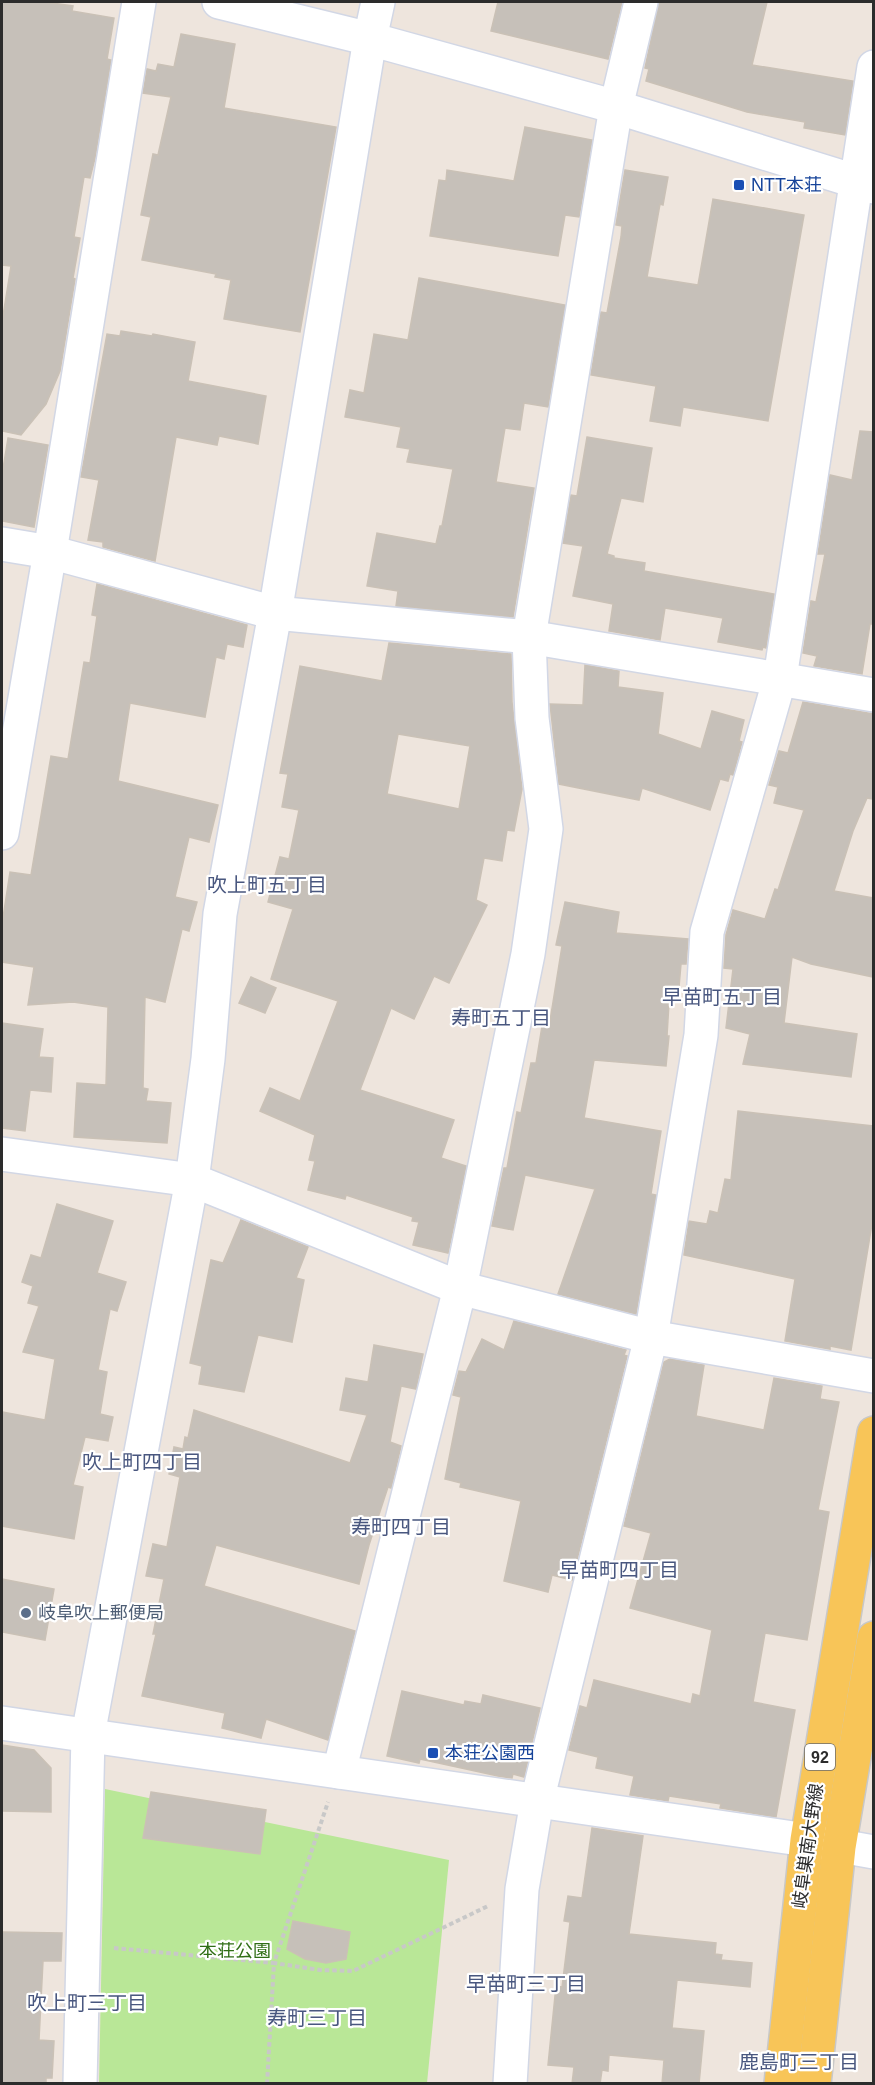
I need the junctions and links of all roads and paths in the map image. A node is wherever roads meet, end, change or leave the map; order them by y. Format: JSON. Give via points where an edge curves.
{"nodes":[{"id":1,"x":139,"y":2,"type":"edge"},
{"id":2,"x":219,"y":2,"type":"edge"},
{"id":3,"x":378,"y":2,"type":"edge"},
{"id":4,"x":640,"y":2,"type":"edge"},
{"id":5,"x":370,"y":39,"type":"junction"},
{"id":6,"x":873,"y":67,"type":"edge"},
{"id":7,"x":615,"y":107,"type":"junction"},
{"id":8,"x":865,"y":184,"type":"edge"},
{"id":9,"x":2,"y":544,"type":"edge"},
{"id":10,"x":50,"y":552,"type":"junction"},
{"id":11,"x":275,"y":613,"type":"junction"},
{"id":12,"x":529,"y":638,"type":"junction"},
{"id":13,"x":780,"y":678,"type":"junction"},
{"id":14,"x":873,"y":695,"type":"edge"},
{"id":15,"x":2,"y":833,"type":"edge"},
{"id":16,"x":2,"y":1154,"type":"edge"},
{"id":17,"x":192,"y":1180,"type":"junction"},
{"id":18,"x":460,"y":1288,"type":"junction"},
{"id":19,"x":651,"y":1336,"type":"junction"},
{"id":20,"x":873,"y":1376,"type":"edge"},
{"id":21,"x":873,"y":1433,"type":"edge"},
{"id":22,"x":873,"y":1638,"type":"edge"},
{"id":23,"x":2,"y":1723,"type":"edge"},
{"id":24,"x":88,"y":1735,"type":"junction"},
{"id":25,"x":339,"y":1772,"type":"junction"},
{"id":26,"x":537,"y":1801,"type":"junction"},
{"id":27,"x":807,"y":1840,"type":"junction"},
{"id":28,"x":839,"y":1847,"type":"junction"},
{"id":29,"x":873,"y":1852,"type":"edge"},
{"id":30,"x":522,"y":1889,"type":"junction"},
{"id":31,"x":83,"y":1945,"type":"junction"},
{"id":32,"x":274,"y":1963,"type":"junction"},
{"id":33,"x":80,"y":2084,"type":"edge"},
{"id":34,"x":267,"y":2084,"type":"edge"},
{"id":35,"x":510,"y":2084,"type":"edge"},
{"id":36,"x":781,"y":2084,"type":"edge"},
{"id":37,"x":814,"y":2084,"type":"edge"}],
"edges":[{"from":1,"to":10,"type":"street"},
{"from":2,"to":5,"type":"street"},
{"from":3,"to":5,"type":"street"},
{"from":4,"to":7,"type":"street"},
{"from":5,"to":7,"type":"street"},
{"from":5,"to":11,"type":"street"},
{"from":6,"to":8,"type":"street"},
{"from":7,"to":8,"type":"street"},
{"from":7,"to":12,"type":"street"},
{"from":8,"to":13,"type":"street"},
{"from":9,"to":10,"type":"street"},
{"from":10,"to":11,"type":"street"},
{"from":10,"to":15,"type":"street"},
{"from":11,"to":12,"type":"street"},
{"from":11,"to":17,"type":"street","via":[[220,914],[208,1059]]},
{"from":12,"to":13,"type":"street"},
{"from":12,"to":18,"type":"street","via":[[532,718],[546,829],[528,954]]},
{"from":13,"to":14,"type":"street"},
{"from":13,"to":19,"type":"street","via":[[707,932],[701,1035]]},
{"from":16,"to":17,"type":"street"},
{"from":17,"to":18,"type":"street"},
{"from":17,"to":24,"type":"street"},
{"from":18,"to":19,"type":"street"},
{"from":18,"to":25,"type":"street"},
{"from":19,"to":20,"type":"street"},
{"from":19,"to":26,"type":"street"},
{"from":21,"to":27,"type":"main road","name":"岐阜巣南大野線","number":"92"},
{"from":22,"to":28,"type":"main road","name":"岐阜巣南大野線","number":"92"},
{"from":23,"to":24,"type":"street"},
{"from":24,"to":25,"type":"street"},
{"from":24,"to":31,"type":"street"},
{"from":25,"to":26,"type":"street"},
{"from":25,"to":32,"type":"path"},
{"from":26,"to":27,"type":"street"},
{"from":26,"to":30,"type":"street"},
{"from":27,"to":28,"type":"street"},
{"from":27,"to":36,"type":"main road","name":"岐阜巣南大野線","number":"92"},
{"from":28,"to":29,"type":"street"},
{"from":28,"to":37,"type":"main road","name":"岐阜巣南大野線","number":"92"},
{"from":30,"to":32,"type":"path","via":[[353,1971]]},
{"from":30,"to":35,"type":"street"},
{"from":31,"to":32,"type":"path"},
{"from":31,"to":33,"type":"street"},
{"from":32,"to":34,"type":"path"}]}
